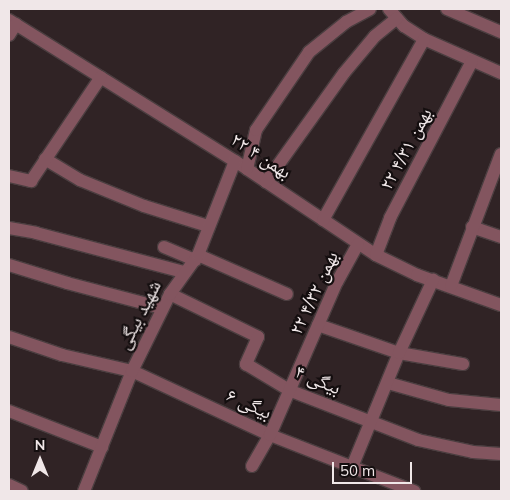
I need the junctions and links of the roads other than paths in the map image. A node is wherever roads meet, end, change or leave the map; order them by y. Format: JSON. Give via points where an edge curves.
{"nodes":[{"id":1,"x":370,"y":9,"type":"edge"},
{"id":2,"x":447,"y":9,"type":"edge"},
{"id":3,"x":393,"y":14,"type":"edge"},
{"id":4,"x":13,"y":22,"type":"edge"},
{"id":5,"x":501,"y":32,"type":"edge"},
{"id":6,"x":9,"y":35,"type":"edge"},
{"id":7,"x":424,"y":39,"type":"junction"},
{"id":8,"x":472,"y":61,"type":"junction"},
{"id":9,"x":501,"y":73,"type":"edge"},
{"id":10,"x":101,"y":77,"type":"junction"},
{"id":11,"x":501,"y":154,"type":"edge"},
{"id":12,"x":45,"y":159,"type":"junction"},
{"id":13,"x":235,"y":161,"type":"junction"},
{"id":14,"x":247,"y":169,"type":"junction"},
{"id":15,"x":9,"y":176,"type":"edge"},
{"id":16,"x":266,"y":182,"type":"junction"},
{"id":17,"x":323,"y":220,"type":"junction"},
{"id":18,"x":208,"y":226,"type":"junction"},
{"id":19,"x":472,"y":227,"type":"junction"},
{"id":20,"x":9,"y":228,"type":"edge"},
{"id":21,"x":501,"y":237,"type":"edge"},
{"id":22,"x":358,"y":244,"type":"junction"},
{"id":23,"x":164,"y":247,"type":"dead end"},
{"id":24,"x":376,"y":255,"type":"junction"},
{"id":25,"x":197,"y":257,"type":"junction"},
{"id":26,"x":9,"y":265,"type":"edge"},
{"id":27,"x":184,"y":272,"type":"junction"},
{"id":28,"x":433,"y":280,"type":"junction"},
{"id":29,"x":451,"y":286,"type":"junction"},
{"id":30,"x":170,"y":294,"type":"junction"},
{"id":31,"x":287,"y":294,"type":"dead end"},
{"id":32,"x":501,"y":305,"type":"edge"},
{"id":33,"x":162,"y":308,"type":"junction"},
{"id":34,"x":318,"y":326,"type":"junction"},
{"id":35,"x":9,"y":337,"type":"edge"},
{"id":36,"x":399,"y":353,"type":"junction"},
{"id":37,"x":462,"y":364,"type":"dead end"},
{"id":38,"x":132,"y":370,"type":"junction"},
{"id":39,"x":388,"y":383,"type":"junction"},
{"id":40,"x":290,"y":391,"type":"junction"},
{"id":41,"x":501,"y":405,"type":"edge"},
{"id":42,"x":9,"y":411,"type":"edge"},
{"id":43,"x":371,"y":422,"type":"junction"},
{"id":44,"x":270,"y":435,"type":"junction"},
{"id":45,"x":102,"y":447,"type":"junction"},
{"id":46,"x":501,"y":454,"type":"edge"},
{"id":47,"x":252,"y":466,"type":"dead end"},
{"id":48,"x":352,"y":468,"type":"junction"},
{"id":49,"x":84,"y":491,"type":"edge"},
{"id":50,"x":414,"y":491,"type":"edge"}],
"edges":[{"from":1,"to":14,"type":"street","via":[[346,22],[309,52],[256,130]]},
{"from":2,"to":5,"type":"street"},
{"from":3,"to":7,"type":"street"},
{"from":3,"to":16,"type":"street","via":[[344,73]]},
{"from":4,"to":6,"type":"street"},
{"from":4,"to":10,"type":"street","name":"۲۲ بهمن ۴"},
{"from":7,"to":8,"type":"street"},
{"from":7,"to":17,"type":"street"},
{"from":8,"to":9,"type":"street"},
{"from":8,"to":24,"type":"street","name":"۲۲ بهمن ۴/۳۱","via":[[390,218]]},
{"from":10,"to":12,"type":"street"},
{"from":10,"to":13,"type":"street","name":"۲۲ بهمن ۴"},
{"from":11,"to":19,"type":"street"},
{"from":12,"to":15,"type":"street","via":[[31,181]]},
{"from":12,"to":18,"type":"street","via":[[80,180],[144,206]]},
{"from":13,"to":14,"type":"street","name":"۲۲ بهمن ۴"},
{"from":13,"to":18,"type":"street","name":"شهید بیگی"},
{"from":14,"to":16,"type":"street","name":"۲۲ بهمن ۴"},
{"from":16,"to":17,"type":"street","name":"۲۲ بهمن ۴"},
{"from":17,"to":22,"type":"street","name":"۲۲ بهمن ۴"},
{"from":18,"to":25,"type":"street","name":"شهید بیگی"},
{"from":19,"to":21,"type":"street"},
{"from":19,"to":29,"type":"street"},
{"from":20,"to":27,"type":"street"},
{"from":22,"to":24,"type":"street","name":"۲۲ بهمن ۴"},
{"from":22,"to":34,"type":"street","name":"۲۲ بهمن ۴/۳۲"},
{"from":23,"to":25,"type":"street"},
{"from":24,"to":28,"type":"street","name":"۲۲ بهمن ۴"},
{"from":25,"to":27,"type":"street","name":"شهید بیگی"},
{"from":25,"to":31,"type":"street"},
{"from":26,"to":33,"type":"street"},
{"from":27,"to":30,"type":"street","name":"شهید بیگی"},
{"from":28,"to":29,"type":"street","name":"۲۲ بهمن ۴"},
{"from":28,"to":36,"type":"street"},
{"from":29,"to":32,"type":"street","name":"۲۲ بهمن ۴"},
{"from":30,"to":33,"type":"street","name":"شهید بیگی"},
{"from":30,"to":40,"type":"street","name":"بیگی ۴","via":[[258,337],[246,364]]},
{"from":33,"to":38,"type":"street","name":"شهید بیگی"},
{"from":34,"to":36,"type":"street"},
{"from":34,"to":40,"type":"street","name":"۲۲ بهمن ۴/۳۲"},
{"from":35,"to":38,"type":"street","name":"بیگی ۶","via":[[62,354]]},
{"from":36,"to":37,"type":"street"},
{"from":36,"to":39,"type":"street"},
{"from":38,"to":44,"type":"street","name":"بیگی ۶"},
{"from":38,"to":45,"type":"street","name":"شهید بیگی"},
{"from":39,"to":41,"type":"street","via":[[449,400]]},
{"from":39,"to":43,"type":"street"},
{"from":40,"to":43,"type":"street","name":"بیگی ۴"},
{"from":40,"to":44,"type":"street","name":"۲۲ بهمن ۴/۳۲"},
{"from":42,"to":45,"type":"street"},
{"from":43,"to":46,"type":"street","name":"بیگی ۴","via":[[418,440],[473,452]]},
{"from":43,"to":48,"type":"street"},
{"from":44,"to":47,"type":"street","name":"۲۲ بهمن ۴/۳۲"},
{"from":44,"to":48,"type":"street","name":"بیگی ۶"},
{"from":45,"to":49,"type":"street","name":"شهید بیگی"},
{"from":48,"to":50,"type":"street","name":"بیگی ۶"}]}
